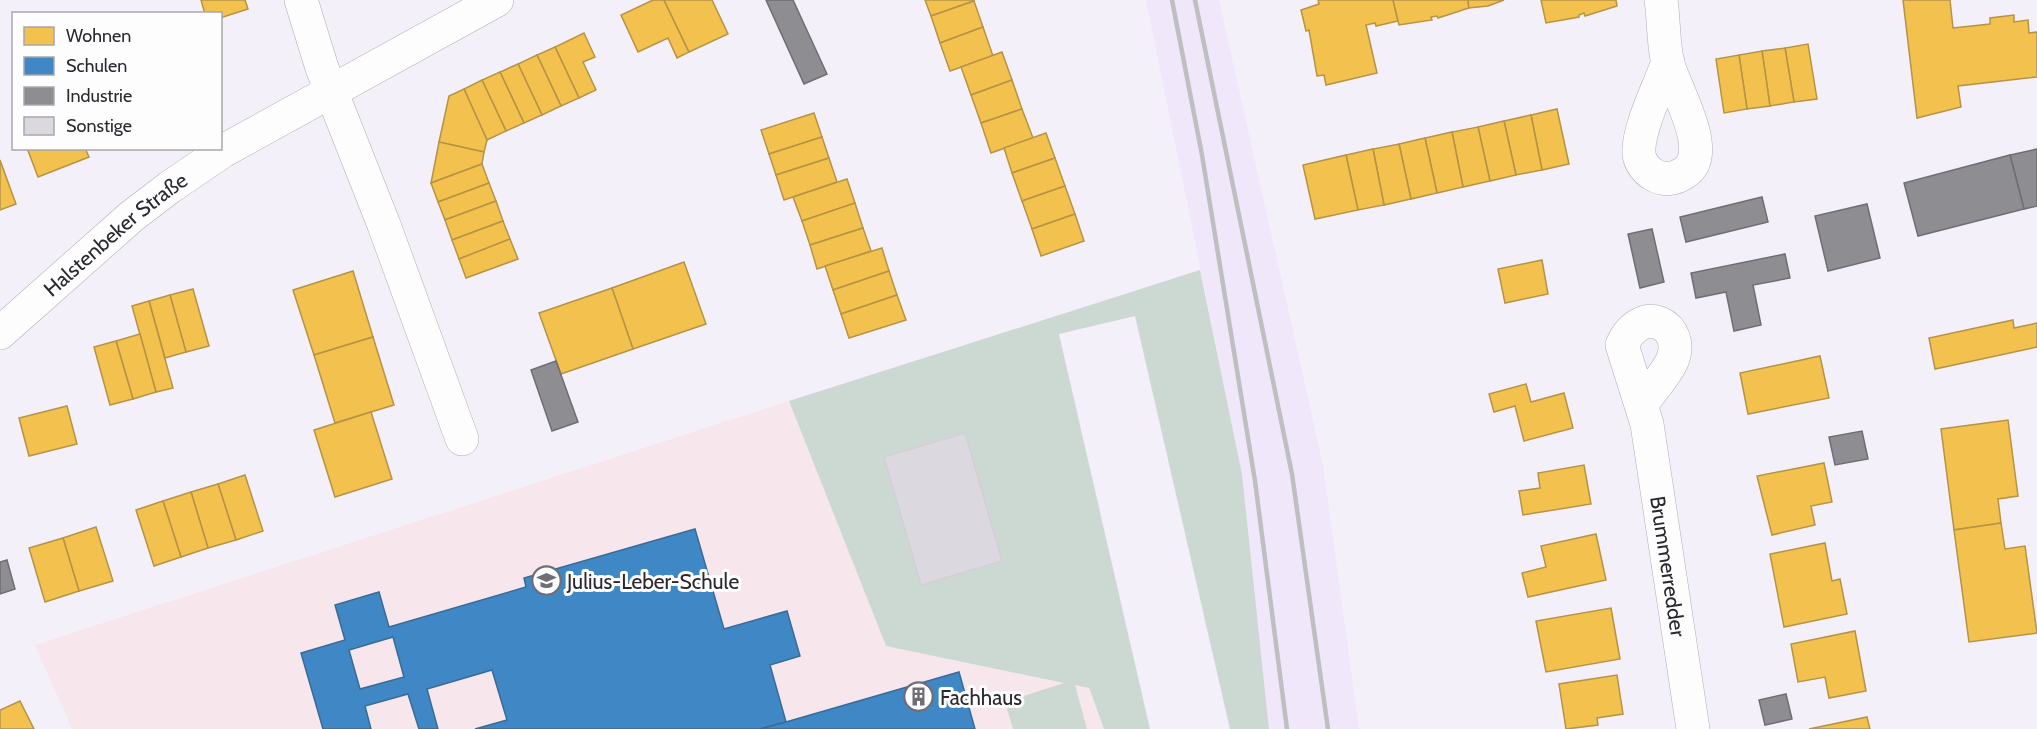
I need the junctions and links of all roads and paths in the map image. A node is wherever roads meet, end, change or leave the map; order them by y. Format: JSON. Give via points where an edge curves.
{"nodes":[{"id":1,"x":301,"y":0,"type":"edge"},
{"id":2,"x":497,"y":0,"type":"edge"},
{"id":3,"x":1661,"y":0,"type":"edge"},
{"id":4,"x":1668,"y":62,"type":"dead end"},
{"id":5,"x":331,"y":91,"type":"junction"},
{"id":6,"x":0,"y":333,"type":"edge"},
{"id":7,"x":1642,"y":404,"type":"dead end"},
{"id":8,"x":462,"y":439,"type":"dead end"},
{"id":9,"x":1693,"y":729,"type":"edge"}],
"edges":[{"from":1,"to":5,"type":"street"},
{"from":2,"to":5,"type":"street","name":"Halstenbeker Straße"},
{"from":3,"to":4,"type":"street"},
{"from":5,"to":6,"type":"street","name":"Halstenbeker Straße","via":[[223,151],[170,187]]},
{"from":5,"to":8,"type":"street"},
{"from":7,"to":9,"type":"street","name":"Brummerredder"}]}
